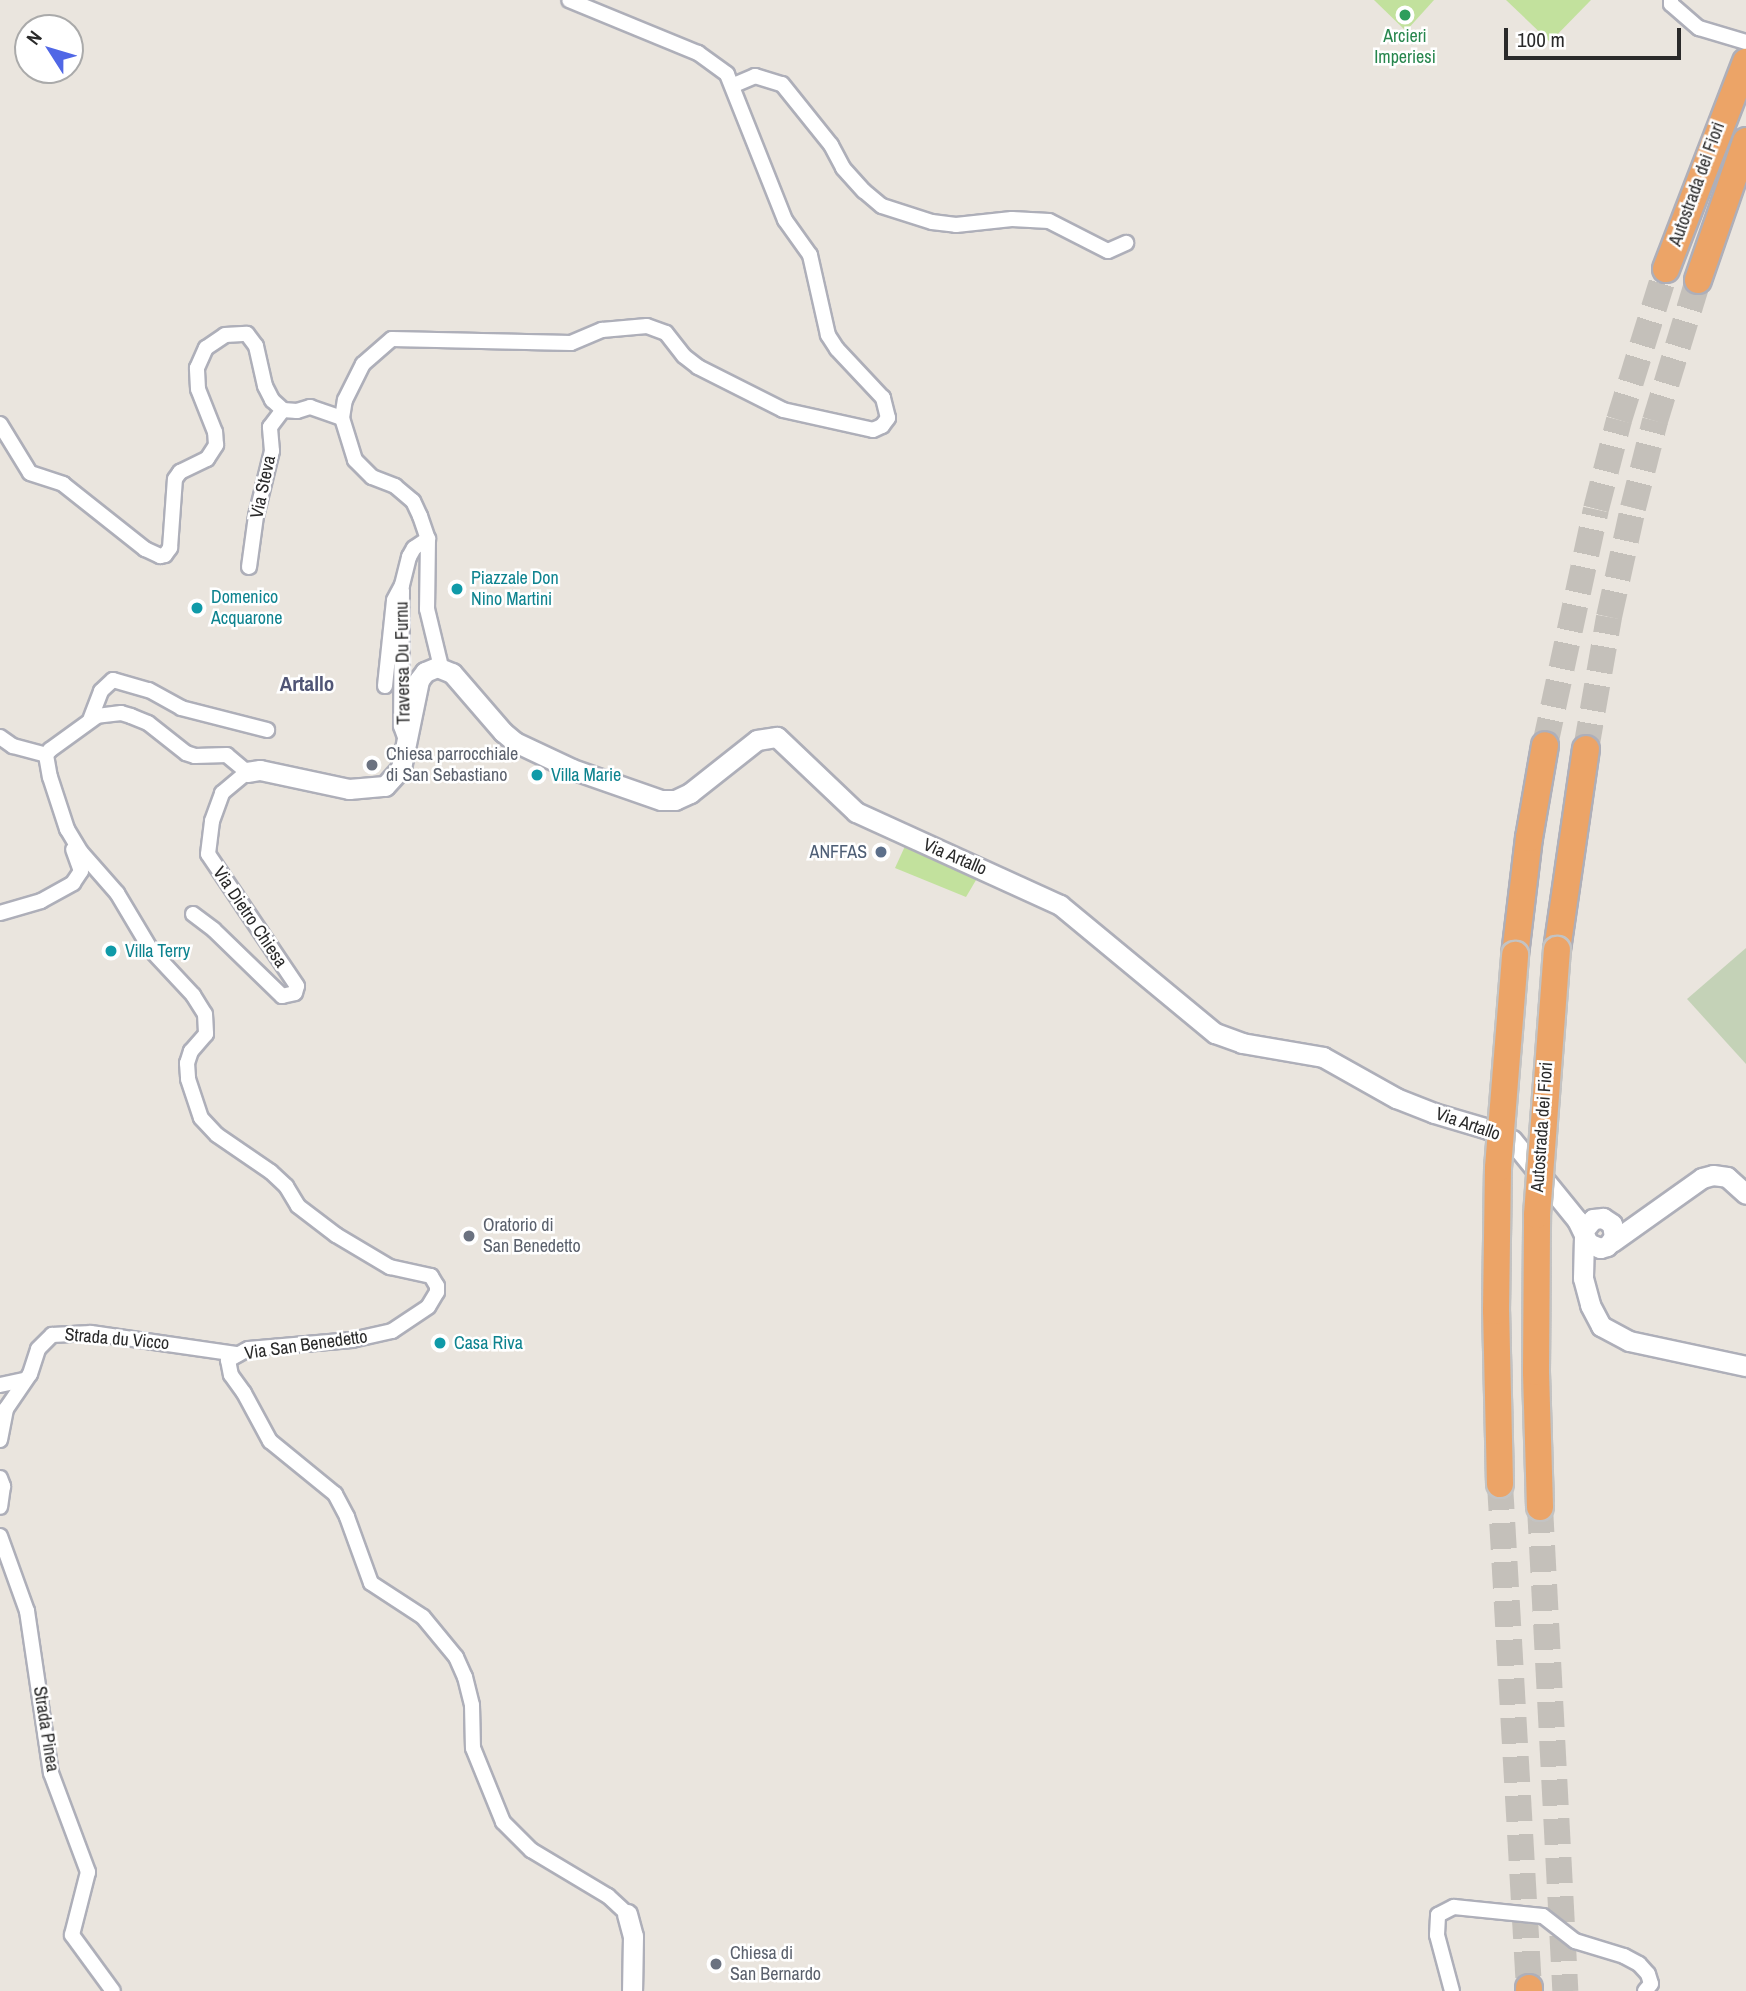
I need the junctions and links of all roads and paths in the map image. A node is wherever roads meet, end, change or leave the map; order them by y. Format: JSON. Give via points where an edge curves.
{"nodes":[{"id":1,"x":569,"y":0,"type":"edge"},
{"id":2,"x":1671,"y":0,"type":"edge"},
{"id":3,"x":1746,"y":42,"type":"edge"},
{"id":4,"x":1746,"y":62,"type":"edge"},
{"id":5,"x":734,"y":85,"type":"junction"},
{"id":6,"x":1746,"y":141,"type":"edge"},
{"id":7,"x":1126,"y":243,"type":"dead end"},
{"id":8,"x":1666,"y":269,"type":"tunnel mouth"},
{"id":9,"x":1698,"y":280,"type":"tunnel mouth"},
{"id":10,"x":283,"y":410,"type":"junction"},
{"id":11,"x":341,"y":418,"type":"junction"},
{"id":12,"x":0,"y":424,"type":"edge"},
{"id":13,"x":428,"y":539,"type":"junction"},
{"id":14,"x":249,"y":568,"type":"dead end"},
{"id":15,"x":402,"y":585,"type":"junction"},
{"id":16,"x":441,"y":667,"type":"junction"},
{"id":17,"x":385,"y":685,"type":"dead end"},
{"id":18,"x":90,"y":720,"type":"junction"},
{"id":19,"x":267,"y":730,"type":"dead end"},
{"id":20,"x":0,"y":737,"type":"edge"},
{"id":21,"x":1545,"y":745,"type":"tunnel mouth"},
{"id":22,"x":405,"y":747,"type":"junction"},
{"id":23,"x":1586,"y":749,"type":"tunnel mouth"},
{"id":24,"x":46,"y":755,"type":"junction"},
{"id":25,"x":247,"y":772,"type":"junction"},
{"id":26,"x":67,"y":829,"type":"junction"},
{"id":27,"x":0,"y":913,"type":"edge"},
{"id":28,"x":193,"y":914,"type":"dead end"},
{"id":29,"x":1746,"y":1194,"type":"edge"},
{"id":30,"x":1650,"y":1214,"type":"junction"},
{"id":31,"x":1592,"y":1227,"type":"junction"},
{"id":32,"x":1609,"y":1244,"type":"junction"},
{"id":33,"x":1587,"y":1290,"type":"junction"},
{"id":34,"x":237,"y":1354,"type":"junction"},
{"id":35,"x":1746,"y":1366,"type":"edge"},
{"id":36,"x":24,"y":1380,"type":"junction"},
{"id":37,"x":0,"y":1385,"type":"edge"},
{"id":38,"x":0,"y":1440,"type":"edge"},
{"id":39,"x":0,"y":1478,"type":"edge"},
{"id":40,"x":1500,"y":1484,"type":"tunnel mouth"},
{"id":41,"x":0,"y":1507,"type":"edge"},
{"id":42,"x":1540,"y":1507,"type":"tunnel mouth"},
{"id":43,"x":0,"y":1536,"type":"edge"},
{"id":44,"x":627,"y":1914,"type":"joint"},
{"id":45,"x":113,"y":1991,"type":"edge"},
{"id":46,"x":632,"y":1991,"type":"edge"},
{"id":47,"x":1452,"y":1991,"type":"edge"},
{"id":48,"x":1645,"y":1991,"type":"edge"}],
"edges":[{"from":1,"to":5,"type":"street","via":[[698,53],[727,74]]},
{"from":2,"to":3,"type":"street","via":[[1699,28]]},
{"from":4,"to":8,"type":"highway","name":"Autostrada dei Fiori"},
{"from":5,"to":7,"type":"street","via":[[755,76],[782,84],[844,168],[882,206],[956,225],[1012,219],[1049,221],[1108,251]]},
{"from":5,"to":11,"type":"street","via":[[785,220],[810,256],[828,335],[883,398],[888,418],[882,426],[873,430],[783,410],[698,367],[666,333],[647,326],[602,330],[572,344],[392,339],[363,364]]},
{"from":6,"to":9,"type":"highway","name":"Autostrada dei Fiori"},
{"from":10,"to":11,"type":"street","via":[[310,407]]},
{"from":10,"to":12,"type":"street","via":[[265,386],[256,346],[247,334],[225,335],[206,348],[197,368],[198,389],[216,445],[207,459],[180,472],[174,480],[170,548],[165,555],[145,549],[63,484],[30,473]]},
{"from":10,"to":14,"type":"street","name":"Via Steva","via":[[270,427],[272,451]]},
{"from":11,"to":13,"type":"street","via":[[355,460],[372,477],[395,486],[413,501]]},
{"from":13,"to":15,"type":"street","name":"Traversa Du Furnu","via":[[414,548]]},
{"from":13,"to":16,"type":"street","via":[[427,608]]},
{"from":15,"to":17,"type":"street","name":"Traversa Du Furnu","via":[[394,600]]},
{"from":15,"to":22,"type":"street","name":"Traversa Du Furnu","via":[[401,726]]},
{"from":16,"to":22,"type":"street","via":[[429,669],[419,680]]},
{"from":16,"to":31,"type":"street","name":"Via Artallo","via":[[464,685],[515,742],[572,769],[655,799],[683,797],[761,737],[782,740],[856,812],[1060,905],[1215,1033],[1242,1043],[1323,1057],[1396,1098],[1512,1140],[1566,1208]]},
{"from":18,"to":19,"type":"street","via":[[101,691],[113,680],[149,690],[181,708]]},
{"from":18,"to":24,"type":"street"},
{"from":18,"to":25,"type":"street","via":[[112,713],[131,716],[148,723],[186,753],[227,755]]},
{"from":20,"to":24,"type":"street","via":[[13,746]]},
{"from":21,"to":40,"type":"highway","bridge":true,"via":[[1515,954],[1498,1168]]},
{"from":22,"to":25,"type":"street","via":[[398,774],[379,788],[349,789],[260,770]]},
{"from":23,"to":42,"type":"highway","name":"Autostrada dei Fiori","bridge":true,"via":[[1557,950],[1536,1215]]},
{"from":24,"to":26,"type":"street","name":"Via San Benedetto"},
{"from":25,"to":28,"type":"street","name":"Via Dietro Chiesa","via":[[222,793],[208,854],[297,986],[295,993],[282,996]]},
{"from":26,"to":27,"type":"street","via":[[80,865],[78,877],[41,901]]},
{"from":26,"to":34,"type":"street","name":"Via San Benedetto","via":[[117,893],[150,950],[205,1014],[206,1034],[187,1063],[188,1079],[208,1127],[271,1172],[298,1206],[336,1235],[390,1267],[431,1276],[437,1286],[428,1307],[392,1331]]},
{"from":29,"to":30,"type":"street","via":[[1727,1177],[1713,1175]]},
{"from":30,"to":31,"type":"street"},
{"from":30,"to":32,"type":"street"},
{"from":31,"to":32,"type":"street","via":[[1615,1233]]},
{"from":31,"to":32,"type":"street","name":"Via Artallo","via":[[1593,1247]]},
{"from":31,"to":33,"type":"street","via":[[1583,1278]]},
{"from":32,"to":33,"type":"street","via":[[1594,1266]]},
{"from":33,"to":35,"type":"street","via":[[1601,1326],[1612,1334]]},
{"from":34,"to":36,"type":"street","name":"Strada du Vicco","via":[[91,1333],[52,1335],[38,1349]]},
{"from":34,"to":44,"type":"street","name":"Via San Benedetto","via":[[228,1360],[230,1376],[270,1441],[335,1494],[371,1583],[423,1617],[456,1657],[472,1705],[473,1748],[503,1822],[531,1850],[608,1896]]},
{"from":36,"to":37,"type":"street"},
{"from":36,"to":38,"type":"street","via":[[6,1409]]},
{"from":39,"to":41,"type":"street"},
{"from":43,"to":45,"type":"street","name":"Strada Pinea","via":[[27,1611],[51,1773],[88,1872],[72,1935]]},
{"from":44,"to":46,"type":"street","name":"Via San Benedetto","via":[[633,1936]]},
{"from":47,"to":48,"type":"street","via":[[1437,1935],[1438,1915],[1454,1907],[1543,1916],[1575,1941],[1639,1964],[1651,1984]]}]}
